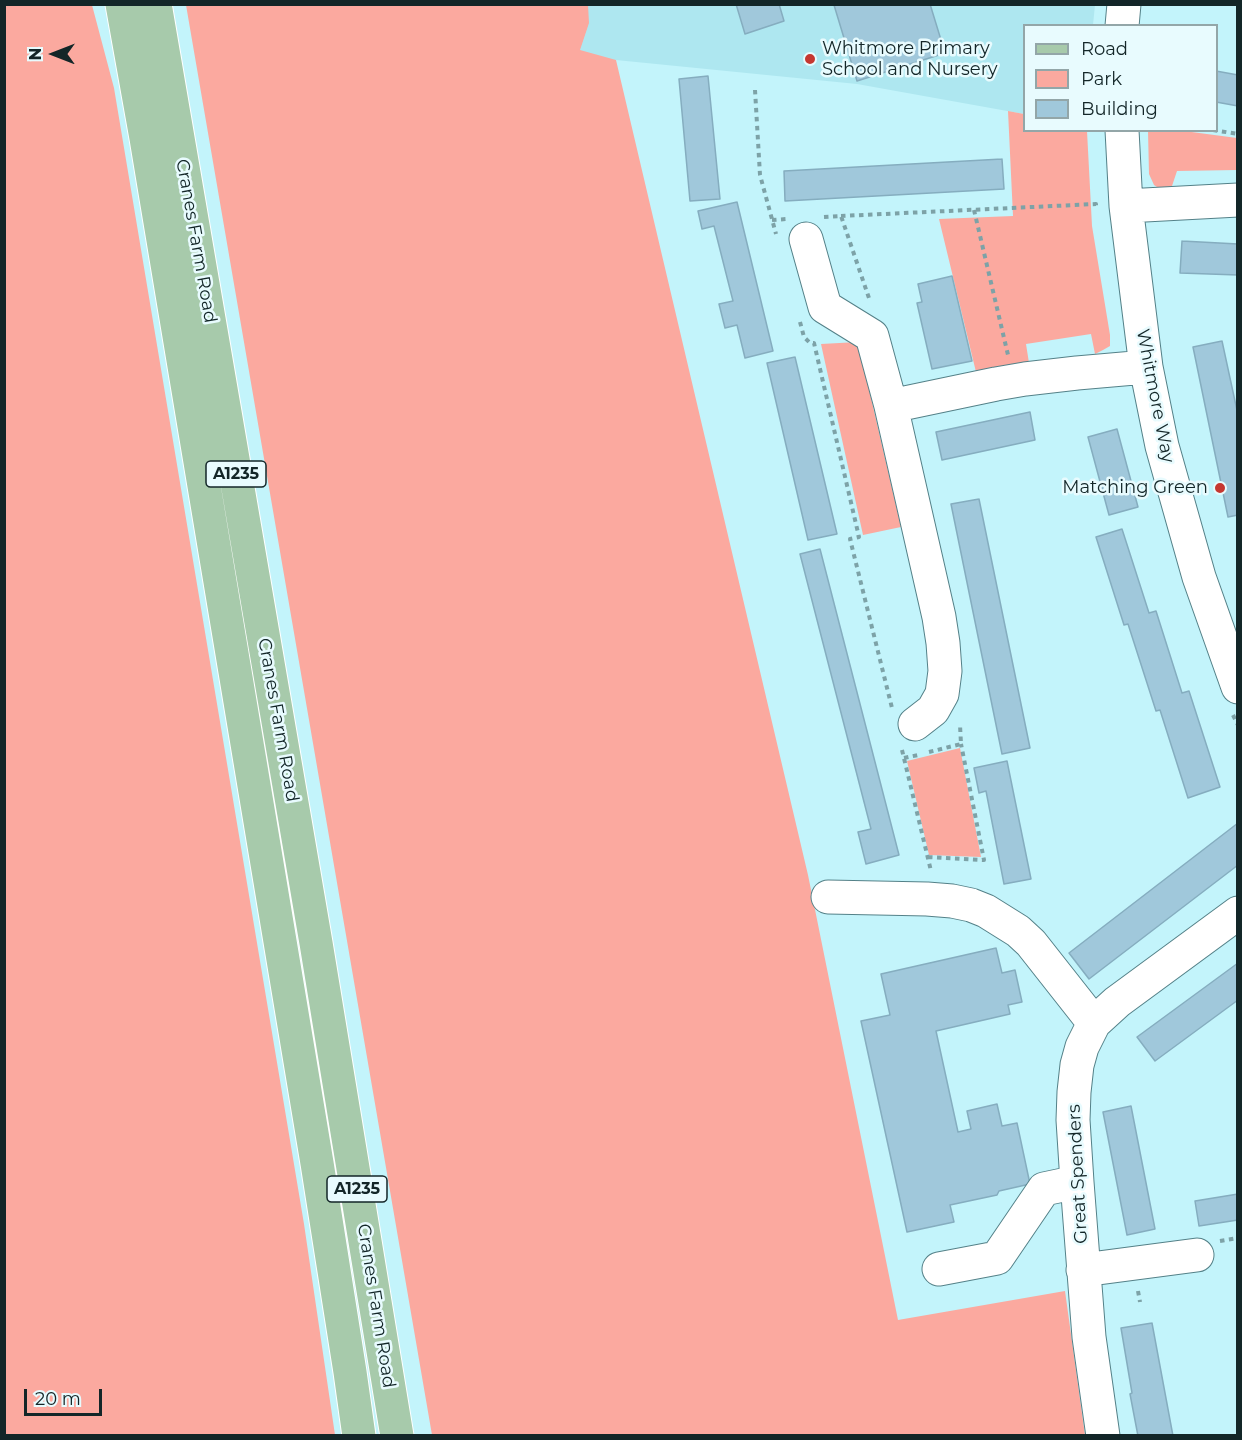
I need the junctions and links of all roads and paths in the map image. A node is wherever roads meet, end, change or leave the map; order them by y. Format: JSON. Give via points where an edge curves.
{"nodes":[{"id":1,"x":120,"y":4,"type":"edge"},
{"id":2,"x":155,"y":4,"type":"edge"},
{"id":3,"x":1124,"y":4,"type":"edge"},
{"id":4,"x":1122,"y":24,"type":"edge"},
{"id":5,"x":755,"y":90,"type":"dead end"},
{"id":6,"x":1218,"y":131,"type":"edge"},
{"id":7,"x":1122,"y":132,"type":"edge"},
{"id":8,"x":1238,"y":134,"type":"edge"},
{"id":9,"x":1238,"y":200,"type":"edge"},
{"id":10,"x":974,"y":210,"type":"junction"},
{"id":11,"x":1112,"y":211,"type":"junction"},
{"id":12,"x":841,"y":216,"type":"junction"},
{"id":13,"x":772,"y":220,"type":"junction"},
{"id":14,"x":799,"y":229,"type":"junction"},
{"id":15,"x":871,"y":303,"type":"dead end"},
{"id":16,"x":798,"y":316,"type":"dead end"},
{"id":17,"x":1008,"y":358,"type":"dead end"},
{"id":18,"x":1146,"y":367,"type":"junction"},
{"id":19,"x":891,"y":406,"type":"junction"},
{"id":20,"x":1234,"y":698,"type":"edge"},
{"id":21,"x":959,"y":720,"type":"dead end"},
{"id":22,"x":1238,"y":725,"type":"edge"},
{"id":23,"x":903,"y":728,"type":"junction"},
{"id":24,"x":961,"y":744,"type":"junction"},
{"id":25,"x":904,"y":758,"type":"junction"},
{"id":26,"x":928,"y":857,"type":"junction"},
{"id":27,"x":933,"y":878,"type":"dead end"},
{"id":28,"x":828,"y":897,"type":"dead end"},
{"id":29,"x":1238,"y":913,"type":"edge"},
{"id":30,"x":1094,"y":1023,"type":"junction"},
{"id":31,"x":1077,"y":1182,"type":"junction"},
{"id":32,"x":1238,"y":1238,"type":"edge"},
{"id":33,"x":1206,"y":1248,"type":"joint"},
{"id":34,"x":939,"y":1269,"type":"dead end"},
{"id":35,"x":1083,"y":1270,"type":"junction"},
{"id":36,"x":359,"y":1436,"type":"edge"},
{"id":37,"x":397,"y":1436,"type":"edge"},
{"id":38,"x":1102,"y":1436,"type":"edge"}],
"edges":[{"from":1,"to":36,"type":"main road","name":"Cranes Farm Road","number":"A1235","via":[[317,1163]]},
{"from":2,"to":37,"type":"main road","name":"Cranes Farm Road","number":"A1235"},
{"from":3,"to":4,"type":"street"},
{"from":5,"to":13,"type":"path","via":[[760,175]]},
{"from":6,"to":8,"type":"path"},
{"from":7,"to":11,"type":"street","name":"Whitmore Way"},
{"from":9,"to":11,"type":"street"},
{"from":10,"to":11,"type":"path","via":[[1096,204]]},
{"from":10,"to":12,"type":"path"},
{"from":10,"to":17,"type":"path"},
{"from":11,"to":18,"type":"street","name":"Whitmore Way"},
{"from":12,"to":14,"type":"path"},
{"from":12,"to":15,"type":"path"},
{"from":13,"to":14,"type":"path"},
{"from":13,"to":14,"type":"path"},
{"from":14,"to":19,"type":"street","via":[[825,307],[872,336]]},
{"from":16,"to":23,"type":"path","via":[[804,337],[814,343],[859,537],[850,539]]},
{"from":18,"to":19,"type":"street","via":[[1005,382]]},
{"from":18,"to":20,"type":"street","name":"Whitmore Way","via":[[1162,446]]},
{"from":19,"to":23,"type":"street","via":[[939,617],[945,671],[942,694],[933,710]]},
{"from":20,"to":22,"type":"path"},
{"from":21,"to":24,"type":"path"},
{"from":23,"to":25,"type":"path"},
{"from":24,"to":25,"type":"path"},
{"from":24,"to":26,"type":"path","via":[[984,860]]},
{"from":25,"to":26,"type":"path"},
{"from":26,"to":27,"type":"path"},
{"from":28,"to":30,"type":"street","via":[[951,901],[986,911],[1030,943]]},
{"from":29,"to":30,"type":"street","name":"Great Spenders"},
{"from":30,"to":31,"type":"street","name":"Great Spenders","via":[[1082,1047],[1076,1074],[1073,1120]]},
{"from":31,"to":34,"type":"street","via":[[1044,1188],[997,1258]]},
{"from":31,"to":35,"type":"street","name":"Great Spenders"},
{"from":32,"to":33,"type":"path"},
{"from":33,"to":35,"type":"street"},
{"from":35,"to":38,"type":"street","name":"Great Spenders"}]}
